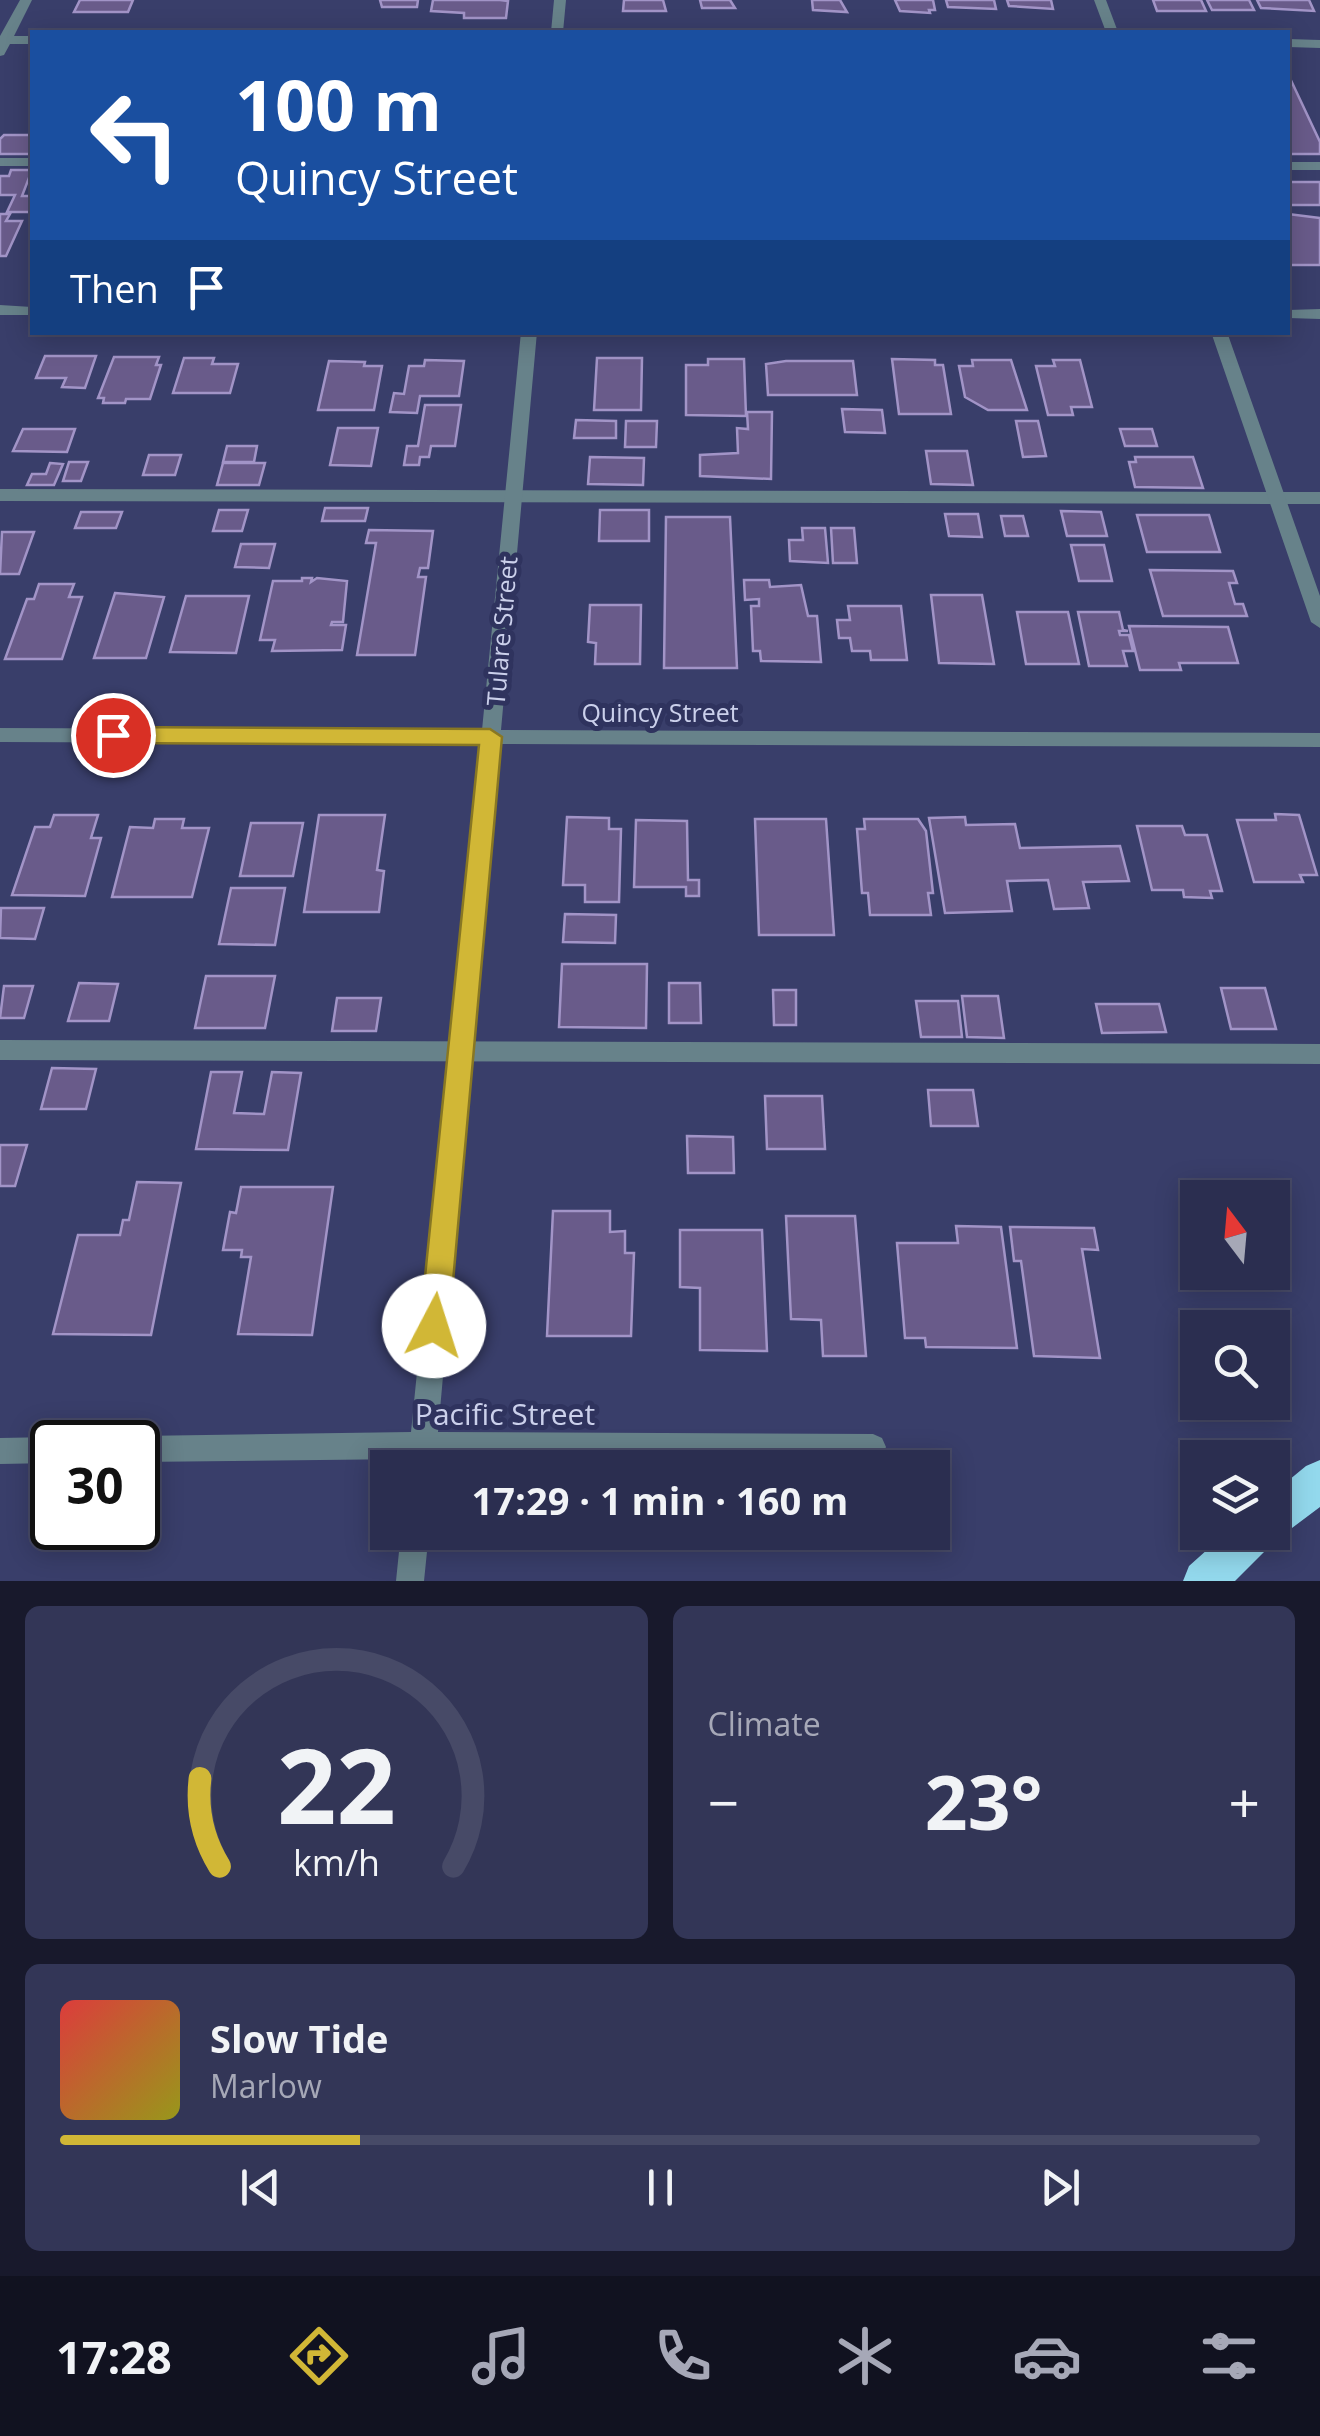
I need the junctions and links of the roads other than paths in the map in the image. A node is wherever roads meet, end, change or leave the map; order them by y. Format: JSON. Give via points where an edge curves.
{"nodes":[{"id":1,"x":26,"y":0,"type":"edge"},
{"id":2,"x":560,"y":0,"type":"edge"},
{"id":3,"x":1100,"y":0,"type":"edge"},
{"id":4,"x":557,"y":30,"type":"edge"},
{"id":5,"x":1111,"y":30,"type":"edge"},
{"id":6,"x":30,"y":40,"type":"edge"},
{"id":7,"x":2,"y":44,"type":"edge"},
{"id":8,"x":1290,"y":44,"type":"edge"},
{"id":9,"x":1320,"y":44,"type":"edge"},
{"id":10,"x":0,"y":162,"type":"edge"},
{"id":11,"x":30,"y":162,"type":"edge"},
{"id":12,"x":1290,"y":166,"type":"edge"},
{"id":13,"x":1320,"y":166,"type":"edge"},
{"id":14,"x":0,"y":310,"type":"edge"},
{"id":15,"x":30,"y":310,"type":"edge"},
{"id":16,"x":1290,"y":314,"type":"edge"},
{"id":17,"x":1320,"y":314,"type":"edge"},
{"id":18,"x":529,"y":335,"type":"edge"},
{"id":19,"x":1220,"y":335,"type":"edge"},
{"id":20,"x":0,"y":495,"type":"edge"},
{"id":21,"x":514,"y":496,"type":"junction"},
{"id":22,"x":1276,"y":498,"type":"junction"},
{"id":23,"x":1320,"y":498,"type":"edge"},
{"id":24,"x":1320,"y":622,"type":"edge"},
{"id":25,"x":0,"y":735,"type":"edge"},
{"id":26,"x":490,"y":737,"type":"junction"},
{"id":27,"x":1320,"y":740,"type":"edge"},
{"id":28,"x":0,"y":1050,"type":"edge"},
{"id":29,"x":460,"y":1051,"type":"junction"},
{"id":30,"x":1320,"y":1054,"type":"edge"},
{"id":31,"x":872,"y":1446,"type":"dead end"},
{"id":32,"x":160,"y":1449,"type":"edge"},
{"id":33,"x":0,"y":1450,"type":"edge"},
{"id":34,"x":30,"y":1450,"type":"edge"},
{"id":35,"x":423,"y":1450,"type":"edge"},
{"id":36,"x":692,"y":1450,"type":"edge"},
{"id":37,"x":370,"y":1455,"type":"edge"},
{"id":38,"x":1320,"y":1480,"type":"edge"},
{"id":39,"x":1290,"y":1506,"type":"edge"},
{"id":40,"x":413,"y":1550,"type":"edge"},
{"id":41,"x":1239,"y":1550,"type":"edge"},
{"id":42,"x":410,"y":1581,"type":"edge"},
{"id":43,"x":1204,"y":1581,"type":"edge"}],
"edges":[{"from":1,"to":7,"type":"street"},
{"from":2,"to":4,"type":"street"},
{"from":3,"to":5,"type":"street"},
{"from":6,"to":7,"type":"street"},
{"from":8,"to":9,"type":"street"},
{"from":10,"to":11,"type":"street"},
{"from":12,"to":13,"type":"street"},
{"from":14,"to":15,"type":"street"},
{"from":16,"to":17,"type":"street"},
{"from":18,"to":21,"type":"street","name":"Tulare Street"},
{"from":19,"to":22,"type":"street"},
{"from":20,"to":21,"type":"street"},
{"from":21,"to":22,"type":"street"},
{"from":21,"to":26,"type":"street","name":"Tulare Street"},
{"from":22,"to":23,"type":"street"},
{"from":22,"to":24,"type":"street"},
{"from":25,"to":26,"type":"street","name":"Quincy Street"},
{"from":26,"to":27,"type":"street","name":"Quincy Street"},
{"from":26,"to":29,"type":"street","name":"Tulare Street"},
{"from":28,"to":29,"type":"street"},
{"from":29,"to":30,"type":"street"},
{"from":29,"to":35,"type":"street","name":"Tulare Street"},
{"from":31,"to":36,"type":"street","name":"Pacific Street"},
{"from":32,"to":37,"type":"street","name":"Pacific Street"},
{"from":33,"to":34,"type":"street"},
{"from":38,"to":39,"type":"highway"},
{"from":40,"to":42,"type":"street"},
{"from":41,"to":43,"type":"highway"}]}
